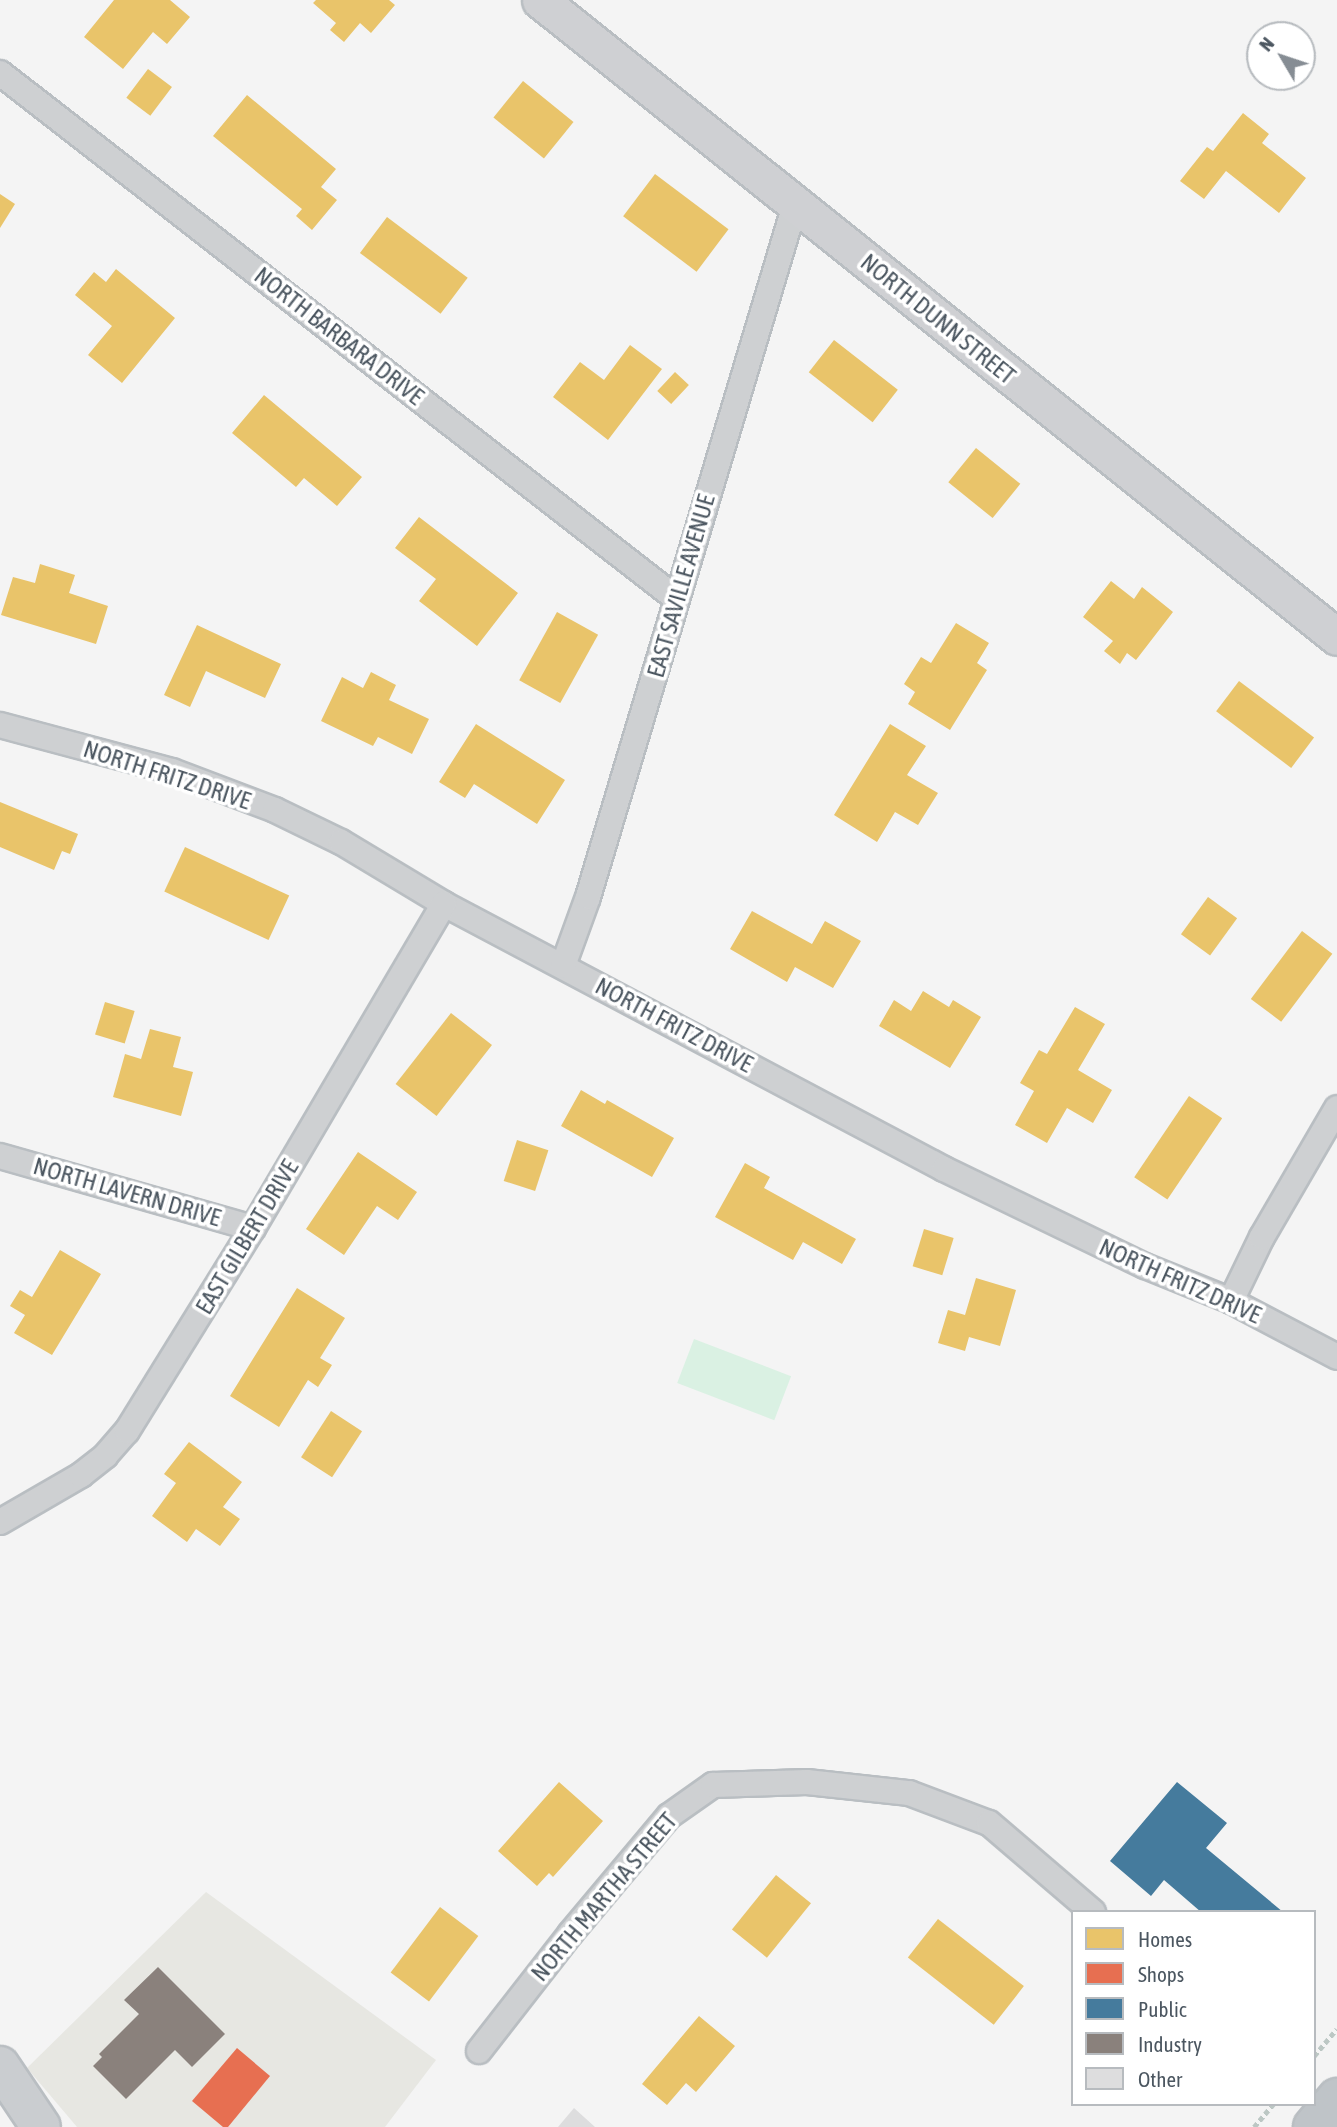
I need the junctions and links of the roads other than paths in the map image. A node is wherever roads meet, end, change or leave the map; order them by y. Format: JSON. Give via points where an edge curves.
{"nodes":[{"id":1,"x":540,"y":0,"type":"edge"},
{"id":2,"x":0,"y":73,"type":"edge"},
{"id":3,"x":794,"y":205,"type":"junction"},
{"id":4,"x":677,"y":599,"type":"junction"},
{"id":5,"x":1337,"y":637,"type":"edge"},
{"id":6,"x":0,"y":725,"type":"edge"},
{"id":7,"x":444,"y":904,"type":"junction"},
{"id":8,"x":564,"y":966,"type":"junction"},
{"id":9,"x":1337,"y":1108,"type":"edge"},
{"id":10,"x":0,"y":1156,"type":"edge"},
{"id":11,"x":253,"y":1228,"type":"junction"},
{"id":12,"x":1231,"y":1301,"type":"junction"},
{"id":13,"x":1337,"y":1357,"type":"edge"},
{"id":14,"x":0,"y":1522,"type":"edge"},
{"id":15,"x":1091,"y":1910,"type":"edge"},
{"id":16,"x":479,"y":2051,"type":"dead end"},
{"id":17,"x":0,"y":2066,"type":"edge"},
{"id":18,"x":41,"y":2127,"type":"edge"}],
"edges":[{"from":1,"to":3,"type":"street","name":"NORTH DUNN STREET"},
{"from":2,"to":4,"type":"street","name":"NORTH BARBARA DRIVE"},
{"from":3,"to":4,"type":"street","name":"EAST SAVILLE AVENUE"},
{"from":3,"to":5,"type":"street","name":"NORTH DUNN STREET"},
{"from":4,"to":8,"type":"street","name":"EAST SAVILLE AVENUE"},
{"from":6,"to":7,"type":"street","name":"NORTH FRITZ DRIVE","via":[[230,791],[341,842]]},
{"from":7,"to":8,"type":"street","name":"NORTH FRITZ DRIVE"},
{"from":7,"to":11,"type":"street","name":"EAST GILBERT DRIVE"},
{"from":8,"to":12,"type":"street","name":"NORTH FRITZ DRIVE","via":[[944,1169],[1146,1266]]},
{"from":9,"to":12,"type":"street","via":[[1268,1226]]},
{"from":10,"to":11,"type":"street","name":"NORTH LAVERN DRIVE"},
{"from":11,"to":14,"type":"street","name":"EAST GILBERT DRIVE","via":[[127,1431],[81,1475]]},
{"from":12,"to":13,"type":"street","name":"NORTH FRITZ DRIVE"},
{"from":15,"to":16,"type":"street","name":"NORTH MARTHA STREET","via":[[989,1823],[908,1793],[807,1782],[713,1784],[669,1816]]},
{"from":17,"to":18,"type":"main road"}]}
